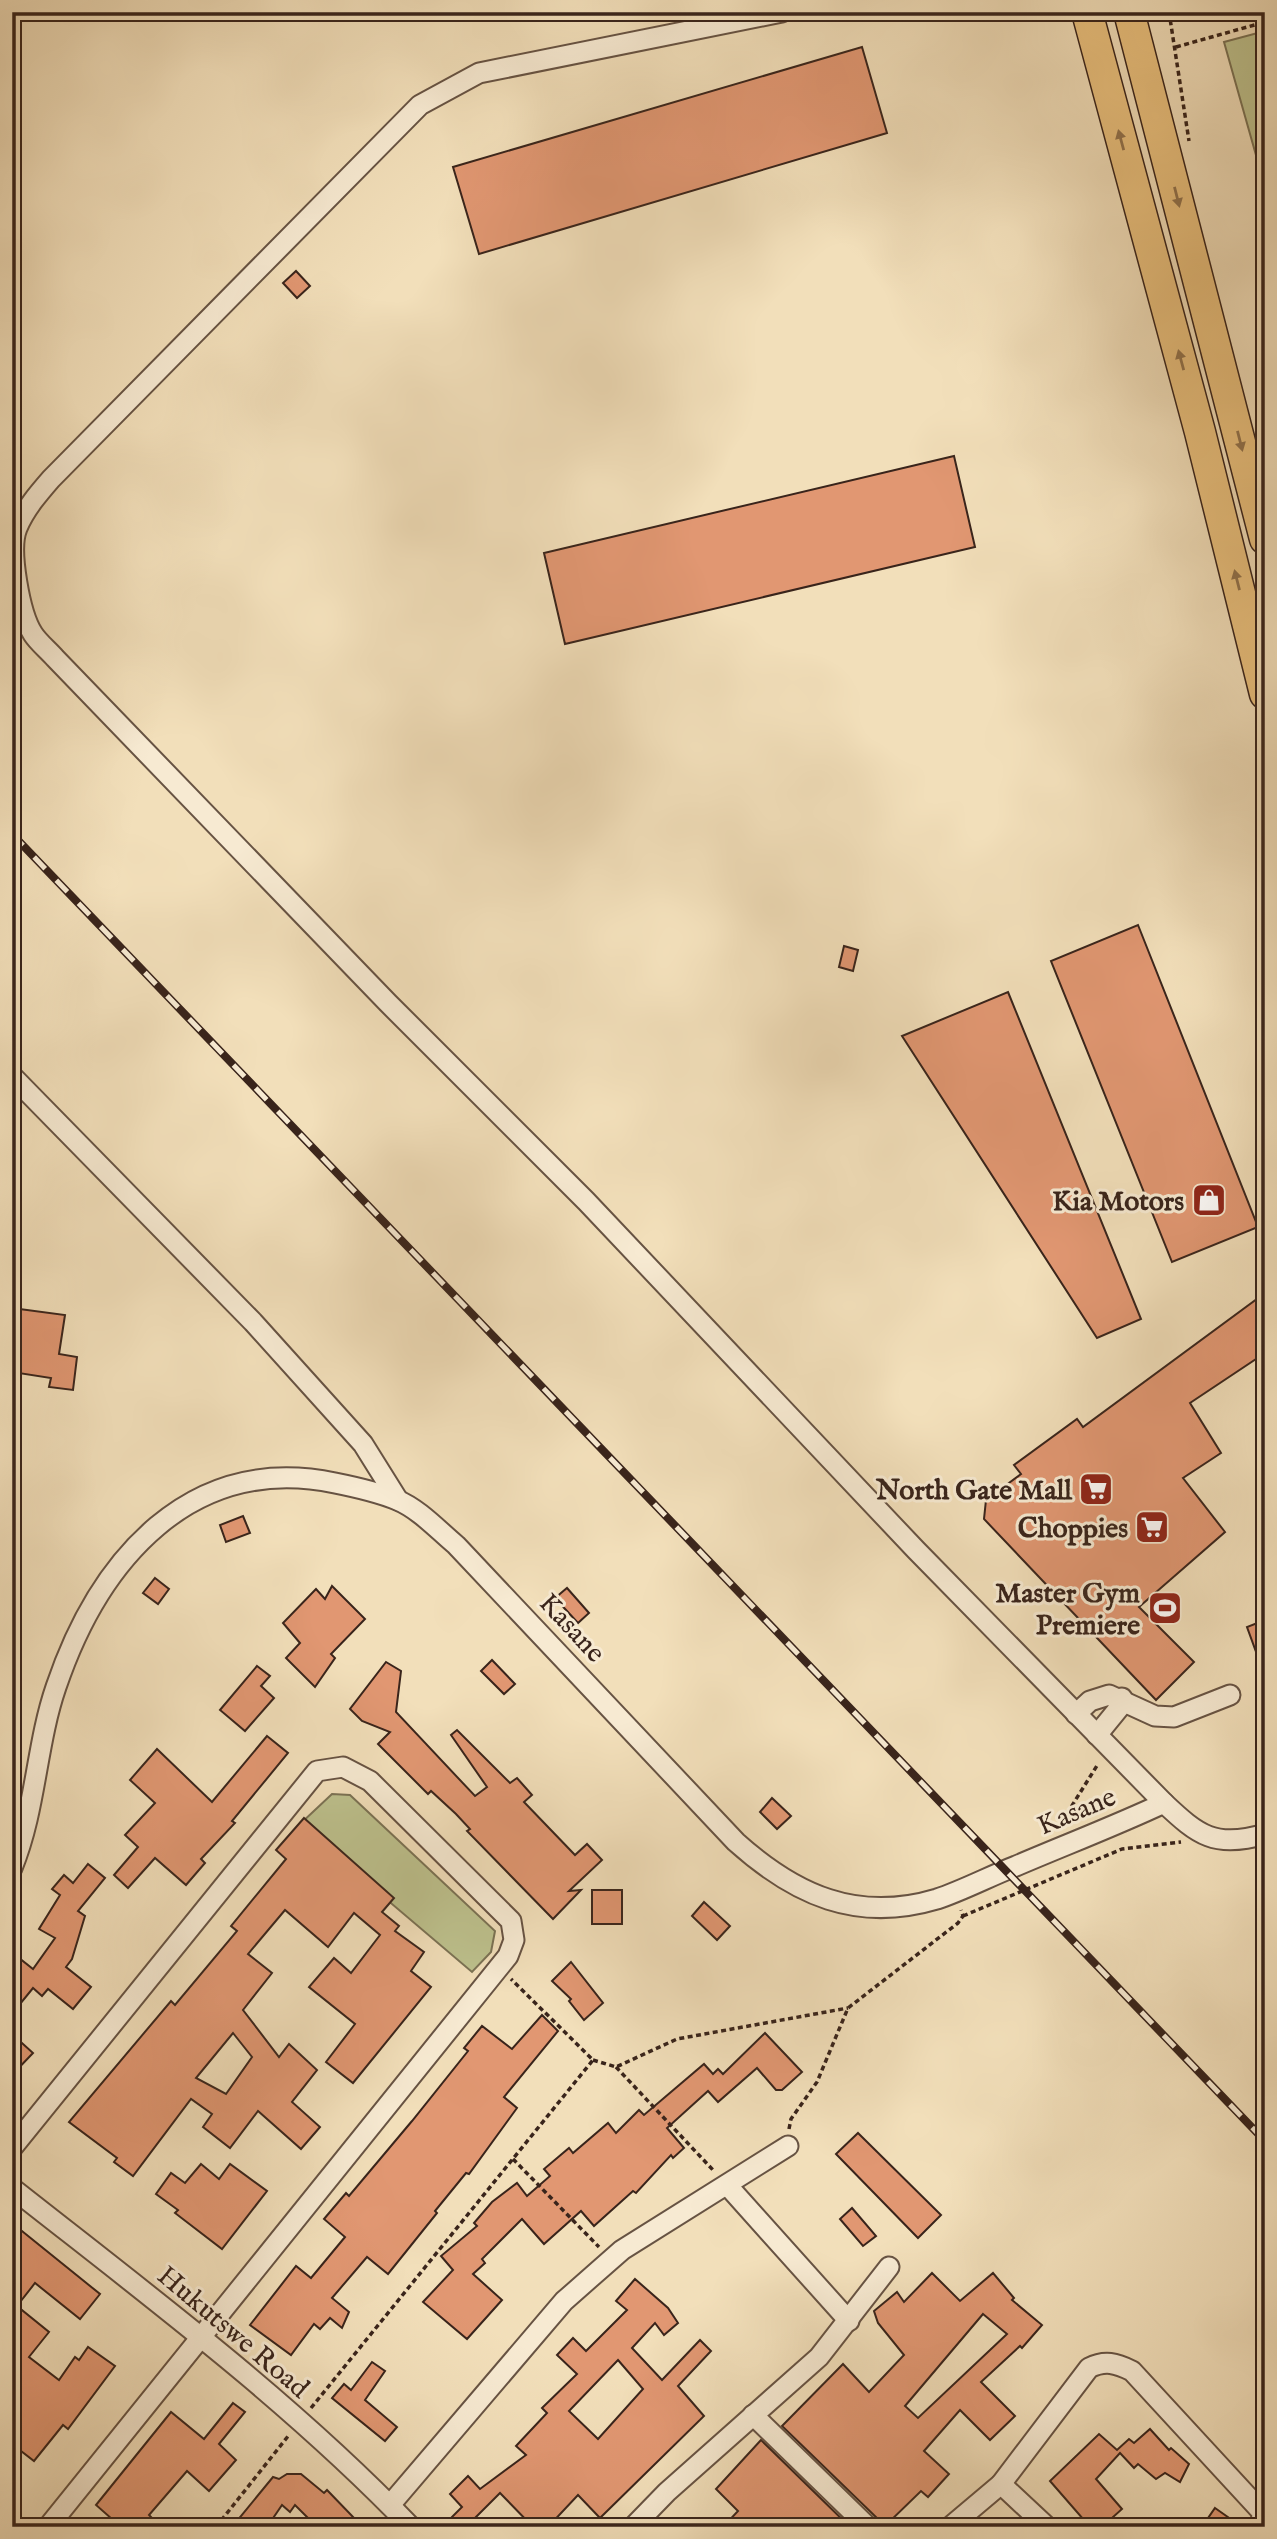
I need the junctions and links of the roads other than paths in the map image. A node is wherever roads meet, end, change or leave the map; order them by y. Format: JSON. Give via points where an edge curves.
{"nodes":[{"id":1,"x":782,"y":12,"type":"edge"},
{"id":2,"x":1129,"y":12,"type":"edge"},
{"id":3,"x":1084,"y":19,"type":"edge"},
{"id":4,"x":1265,"y":538,"type":"edge"},
{"id":5,"x":1265,"y":694,"type":"edge"},
{"id":6,"x":12,"y":1076,"type":"edge"},
{"id":7,"x":398,"y":1500,"type":"junction"},
{"id":8,"x":1230,"y":1695,"type":"dead end"},
{"id":9,"x":1122,"y":1698,"type":"junction"},
{"id":10,"x":1076,"y":1714,"type":"junction"},
{"id":11,"x":1103,"y":1742,"type":"junction"},
{"id":12,"x":1164,"y":1803,"type":"junction"},
{"id":13,"x":1265,"y":1835,"type":"edge"},
{"id":14,"x":12,"y":1868,"type":"edge"},
{"id":15,"x":788,"y":2146,"type":"road end"},
{"id":16,"x":12,"y":2148,"type":"edge"},
{"id":17,"x":728,"y":2186,"type":"junction"},
{"id":18,"x":12,"y":2188,"type":"edge"},
{"id":19,"x":889,"y":2267,"type":"dead end"},
{"id":20,"x":849,"y":2321,"type":"junction"},
{"id":21,"x":201,"y":2338,"type":"junction"},
{"id":22,"x":753,"y":2415,"type":"junction"},
{"id":23,"x":1001,"y":2484,"type":"junction"},
{"id":24,"x":390,"y":2505,"type":"junction"},
{"id":25,"x":1263,"y":2523,"type":"edge"},
{"id":26,"x":48,"y":2527,"type":"edge"},
{"id":27,"x":411,"y":2527,"type":"edge"},
{"id":28,"x":633,"y":2527,"type":"edge"},
{"id":29,"x":868,"y":2527,"type":"edge"},
{"id":30,"x":950,"y":2527,"type":"edge"},
{"id":31,"x":1047,"y":2527,"type":"edge"}],
"edges":[{"from":1,"to":10,"type":"street","via":[[479,73],[420,105],[51,479],[16,530],[15,565],[32,633],[586,1201]]},
{"from":2,"to":4,"type":"highway","one_way":true},
{"from":5,"to":3,"type":"highway","one_way":true,"via":[[1197,419]]},
{"from":6,"to":7,"type":"street","via":[[363,1444]]},
{"from":7,"to":12,"type":"street","name":"Kasane","via":[[456,1545],[736,1842],[770,1872],[825,1898],[859,1905],[914,1905]]},
{"from":7,"to":14,"type":"street","name":"Kasane","via":[[315,1479],[276,1478],[240,1482],[202,1494],[159,1523],[117,1568],[79,1628],[55,1689]]},
{"from":8,"to":9,"type":"street","via":[[1174,1717],[1155,1716]]},
{"from":9,"to":10,"type":"street","via":[[1109,1695]]},
{"from":9,"to":11,"type":"street"},
{"from":10,"to":11,"type":"street"},
{"from":11,"to":12,"type":"street"},
{"from":12,"to":13,"type":"street","via":[[1196,1832],[1227,1840]]},
{"from":15,"to":17,"type":"street"},
{"from":16,"to":21,"type":"street","via":[[317,1771],[343,1767],[370,1781],[511,1921],[514,1940],[508,1956]]},
{"from":17,"to":20,"type":"street"},
{"from":17,"to":24,"type":"street","via":[[611,2259],[541,2324]]},
{"from":18,"to":21,"type":"street","name":"Hukutswe Road"},
{"from":19,"to":20,"type":"street"},
{"from":20,"to":22,"type":"street","via":[[819,2357]]},
{"from":21,"to":24,"type":"street","name":"Hukutswe Road"},
{"from":21,"to":26,"type":"street"},
{"from":22,"to":28,"type":"street"},
{"from":22,"to":29,"type":"street"},
{"from":23,"to":25,"type":"street","via":[[1081,2376],[1099,2363],[1116,2363],[1132,2371],[1262,2512]]},
{"from":23,"to":30,"type":"street"},
{"from":23,"to":31,"type":"street"},
{"from":24,"to":27,"type":"street","name":"Hukutswe Road"}]}
